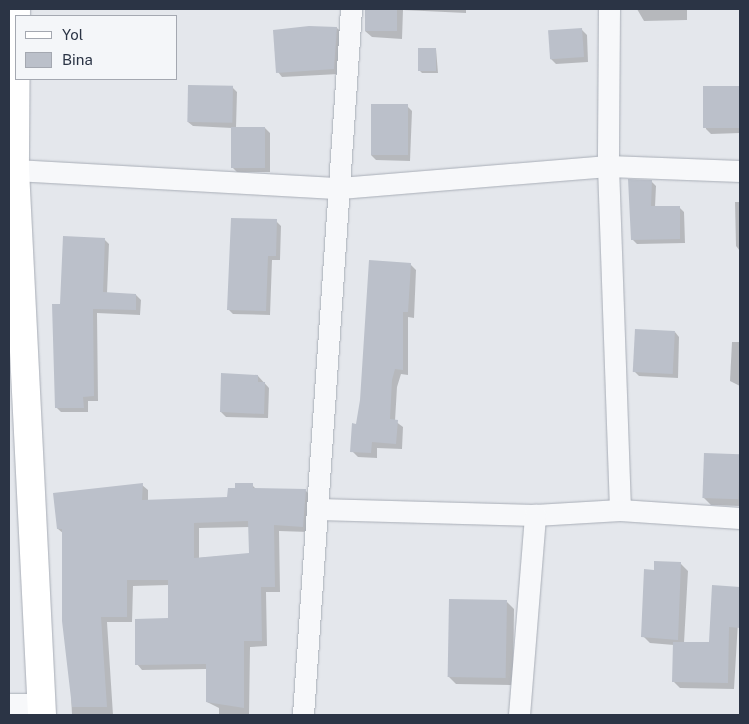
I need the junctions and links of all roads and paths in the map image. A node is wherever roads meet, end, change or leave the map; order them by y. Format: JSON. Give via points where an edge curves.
{"nodes":[{"id":1,"x":351,"y":9,"type":"edge"},
{"id":2,"x":609,"y":9,"type":"edge"},
{"id":3,"x":16,"y":80,"type":"edge"},
{"id":4,"x":608,"y":166,"type":"junction"},
{"id":5,"x":15,"y":170,"type":"junction"},
{"id":6,"x":740,"y":171,"type":"edge"},
{"id":7,"x":340,"y":188,"type":"junction"},
{"id":8,"x":318,"y":509,"type":"junction"},
{"id":9,"x":620,"y":510,"type":"junction"},
{"id":10,"x":535,"y":515,"type":"junction"},
{"id":11,"x":740,"y":518,"type":"edge"},
{"id":12,"x":9,"y":704,"type":"edge"},
{"id":13,"x":42,"y":710,"type":"edge"},
{"id":14,"x":303,"y":715,"type":"edge"},
{"id":15,"x":519,"y":715,"type":"edge"}],
"edges":[{"from":1,"to":7,"type":"street"},
{"from":2,"to":4,"type":"street"},
{"from":3,"to":5,"type":"street"},
{"from":4,"to":6,"type":"street"},
{"from":4,"to":7,"type":"street"},
{"from":4,"to":9,"type":"street"},
{"from":5,"to":7,"type":"street"},
{"from":5,"to":13,"type":"street"},
{"from":7,"to":8,"type":"street"},
{"from":8,"to":10,"type":"street"},
{"from":8,"to":14,"type":"street"},
{"from":9,"to":10,"type":"street"},
{"from":9,"to":11,"type":"street"},
{"from":10,"to":15,"type":"street"},
{"from":12,"to":13,"type":"street"}]}
